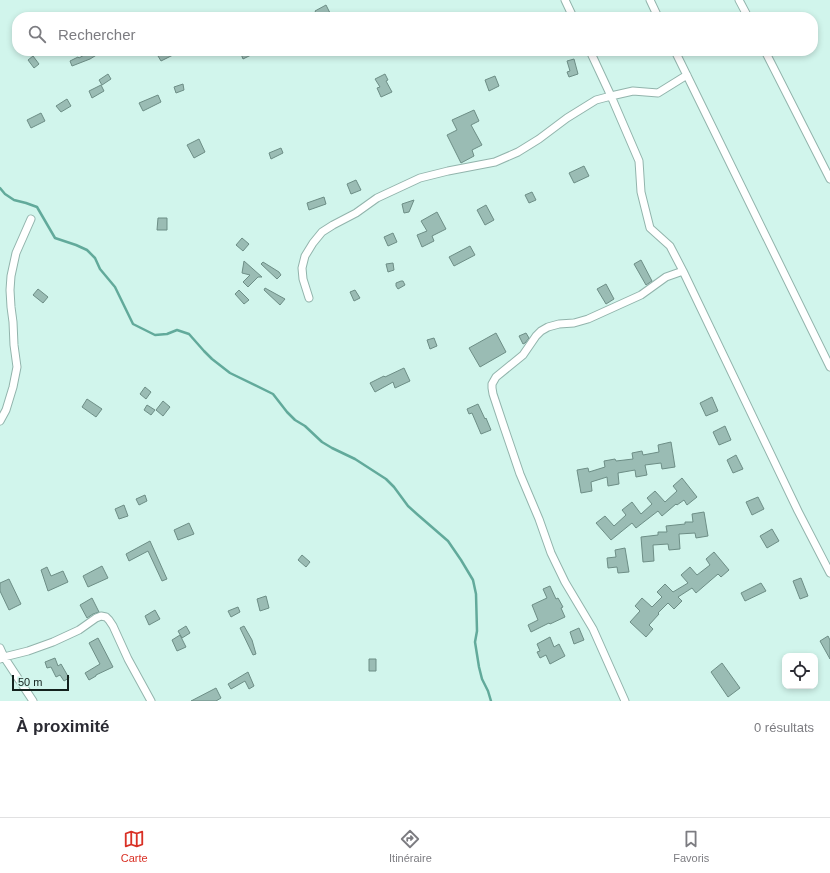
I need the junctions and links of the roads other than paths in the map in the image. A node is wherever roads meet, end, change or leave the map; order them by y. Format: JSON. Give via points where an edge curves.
{"nodes":[{"id":1,"x":565,"y":0,"type":"edge"},
{"id":2,"x":650,"y":0,"type":"edge"},
{"id":3,"x":739,"y":0,"type":"edge"},
{"id":4,"x":571,"y":12,"type":"edge"},
{"id":5,"x":656,"y":12,"type":"edge"},
{"id":6,"x":745,"y":12,"type":"edge"},
{"id":7,"x":592,"y":56,"type":"edge"},
{"id":8,"x":678,"y":56,"type":"edge"},
{"id":9,"x":768,"y":56,"type":"edge"},
{"id":10,"x":687,"y":75,"type":"junction"},
{"id":11,"x":611,"y":96,"type":"junction"},
{"id":12,"x":830,"y":179,"type":"edge"},
{"id":13,"x":31,"y":220,"type":"dead end"},
{"id":14,"x":683,"y":271,"type":"junction"},
{"id":15,"x":310,"y":298,"type":"dead end"},
{"id":16,"x":830,"y":367,"type":"edge"},
{"id":17,"x":0,"y":421,"type":"edge"},
{"id":18,"x":830,"y":573,"type":"edge"},
{"id":19,"x":0,"y":648,"type":"edge"},
{"id":20,"x":2,"y":658,"type":"edge"},
{"id":21,"x":33,"y":701,"type":"edge"},
{"id":22,"x":151,"y":701,"type":"edge"},
{"id":23,"x":626,"y":701,"type":"edge"}],
"edges":[{"from":1,"to":4,"type":"street"},
{"from":2,"to":5,"type":"street"},
{"from":3,"to":6,"type":"street"},
{"from":7,"to":11,"type":"street"},
{"from":8,"to":10,"type":"street"},
{"from":9,"to":12,"type":"street"},
{"from":10,"to":11,"type":"street","via":[[658,93],[633,92]]},
{"from":10,"to":16,"type":"street"},
{"from":11,"to":14,"type":"street","via":[[639,161],[641,192],[650,228],[670,246]]},
{"from":11,"to":15,"type":"street","via":[[586,106],[518,152],[495,162],[420,178],[377,198],[356,213],[333,224],[322,232],[305,256],[303,279]]},
{"from":13,"to":17,"type":"street","via":[[16,253],[11,276],[10,307],[17,367],[6,410]]},
{"from":14,"to":18,"type":"street"},
{"from":14,"to":23,"type":"street","via":[[666,277],[641,295],[588,319],[548,327],[536,336],[523,356],[496,377],[492,384],[502,424],[551,553],[593,629]]},
{"from":19,"to":20,"type":"street"},
{"from":20,"to":21,"type":"street"},
{"from":20,"to":22,"type":"street","via":[[52,642],[79,630],[96,618],[106,617]]}]}
